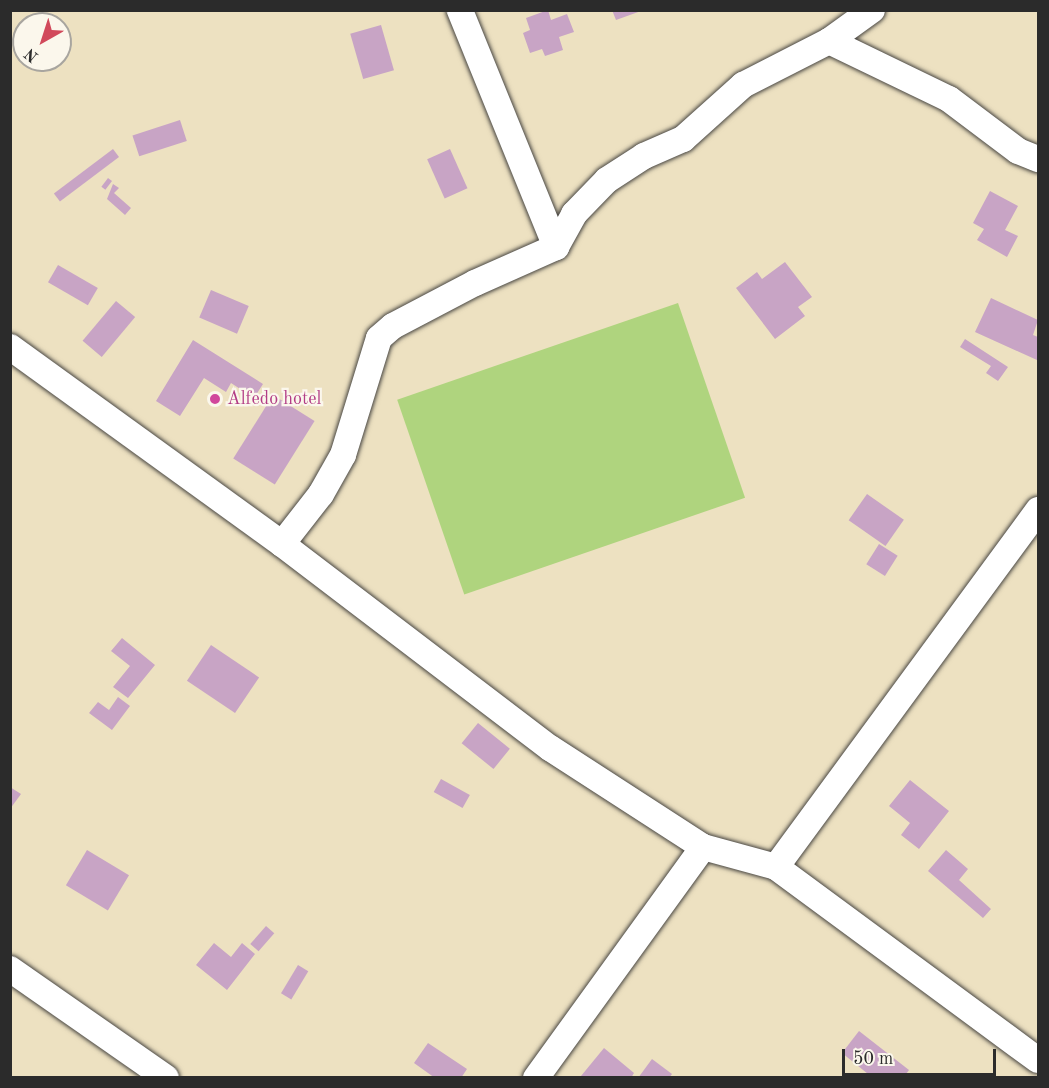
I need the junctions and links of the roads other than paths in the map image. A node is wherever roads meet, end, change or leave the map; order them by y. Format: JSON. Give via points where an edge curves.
{"nodes":[{"id":1,"x":460,"y":10,"type":"edge"},
{"id":2,"x":872,"y":10,"type":"edge"},
{"id":3,"x":829,"y":41,"type":"junction"},
{"id":4,"x":1038,"y":159,"type":"edge"},
{"id":5,"x":556,"y":246,"type":"junction"},
{"id":6,"x":10,"y":348,"type":"edge"},
{"id":7,"x":1038,"y":510,"type":"edge"},
{"id":8,"x":282,"y":544,"type":"junction"},
{"id":9,"x":703,"y":847,"type":"junction"},
{"id":10,"x":776,"y":867,"type":"junction"},
{"id":11,"x":10,"y":969,"type":"edge"},
{"id":12,"x":1038,"y":1060,"type":"edge"},
{"id":13,"x":166,"y":1077,"type":"edge"},
{"id":14,"x":536,"y":1077,"type":"edge"}],
"edges":[{"from":1,"to":5,"type":"street"},
{"from":2,"to":3,"type":"street"},
{"from":3,"to":4,"type":"street","via":[[949,99],[1018,151]]},
{"from":3,"to":5,"type":"street","via":[[743,85],[683,139],[644,156],[607,180],[574,214]]},
{"from":5,"to":8,"type":"street","via":[[393,326],[379,338],[343,455],[321,494]]},
{"from":6,"to":8,"type":"street"},
{"from":7,"to":10,"type":"street"},
{"from":8,"to":9,"type":"street","via":[[550,748]]},
{"from":9,"to":10,"type":"street"},
{"from":9,"to":14,"type":"street"},
{"from":10,"to":12,"type":"street"},
{"from":11,"to":13,"type":"street"}]}
